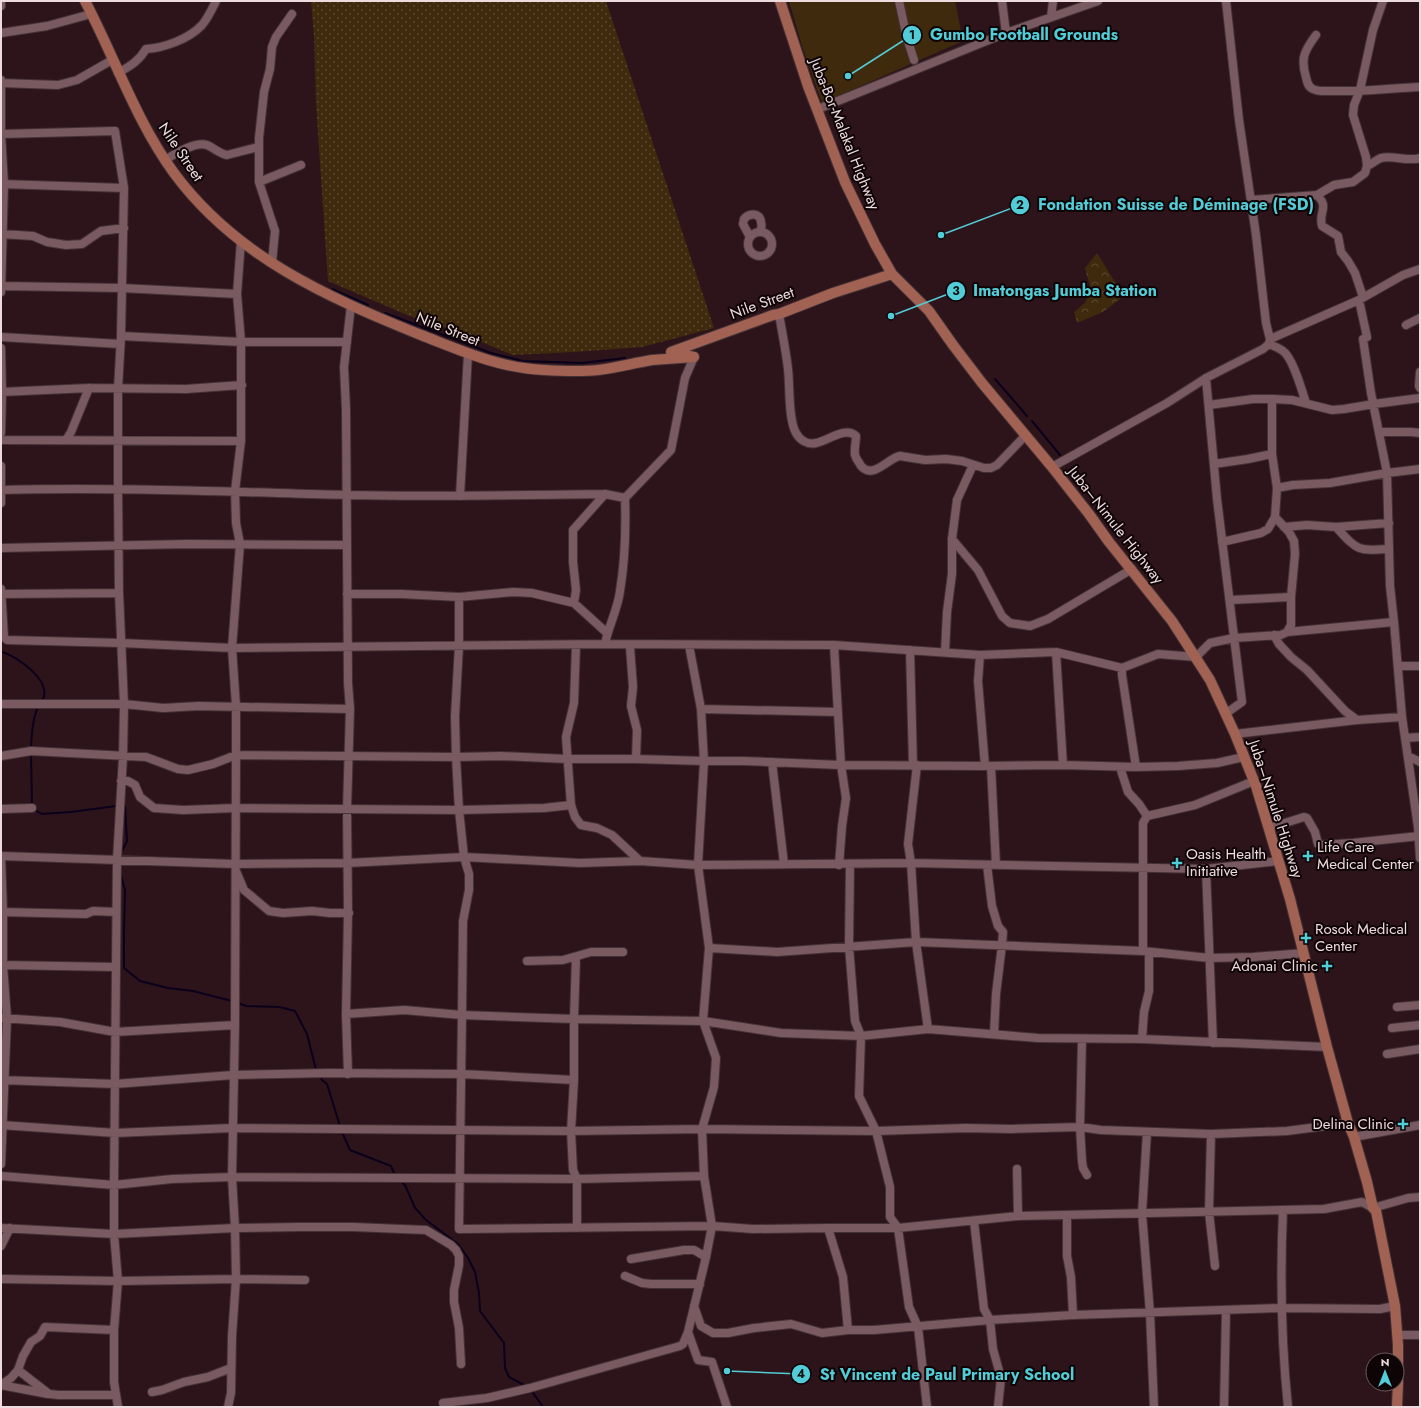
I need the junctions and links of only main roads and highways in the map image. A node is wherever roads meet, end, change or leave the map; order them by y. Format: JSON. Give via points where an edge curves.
{"nodes":[{"id":1,"x":780,"y":1,"type":"edge"},
{"id":2,"x":89,"y":6,"type":"edge"},
{"id":3,"x":892,"y":274,"type":"junction"},
{"id":4,"x":1397,"y":1407,"type":"edge"}],
"edges":[{"from":1,"to":3,"type":"main road","name":"Juba-Bor-Malakal Highway","via":[[845,182]]},
{"from":2,"to":3,"type":"main road","name":"Nile Street","via":[[118,73],[165,160],[214,218],[272,263],[318,290],[484,360],[509,366],[565,371],[597,370],[650,360],[694,357],[671,352]]},
{"from":3,"to":4,"type":"main road","name":"Juba–Nimule Highway","via":[[929,311],[953,345],[1172,621],[1210,680],[1235,734],[1254,781],[1279,861],[1348,1123],[1376,1211],[1395,1306]]}]}
